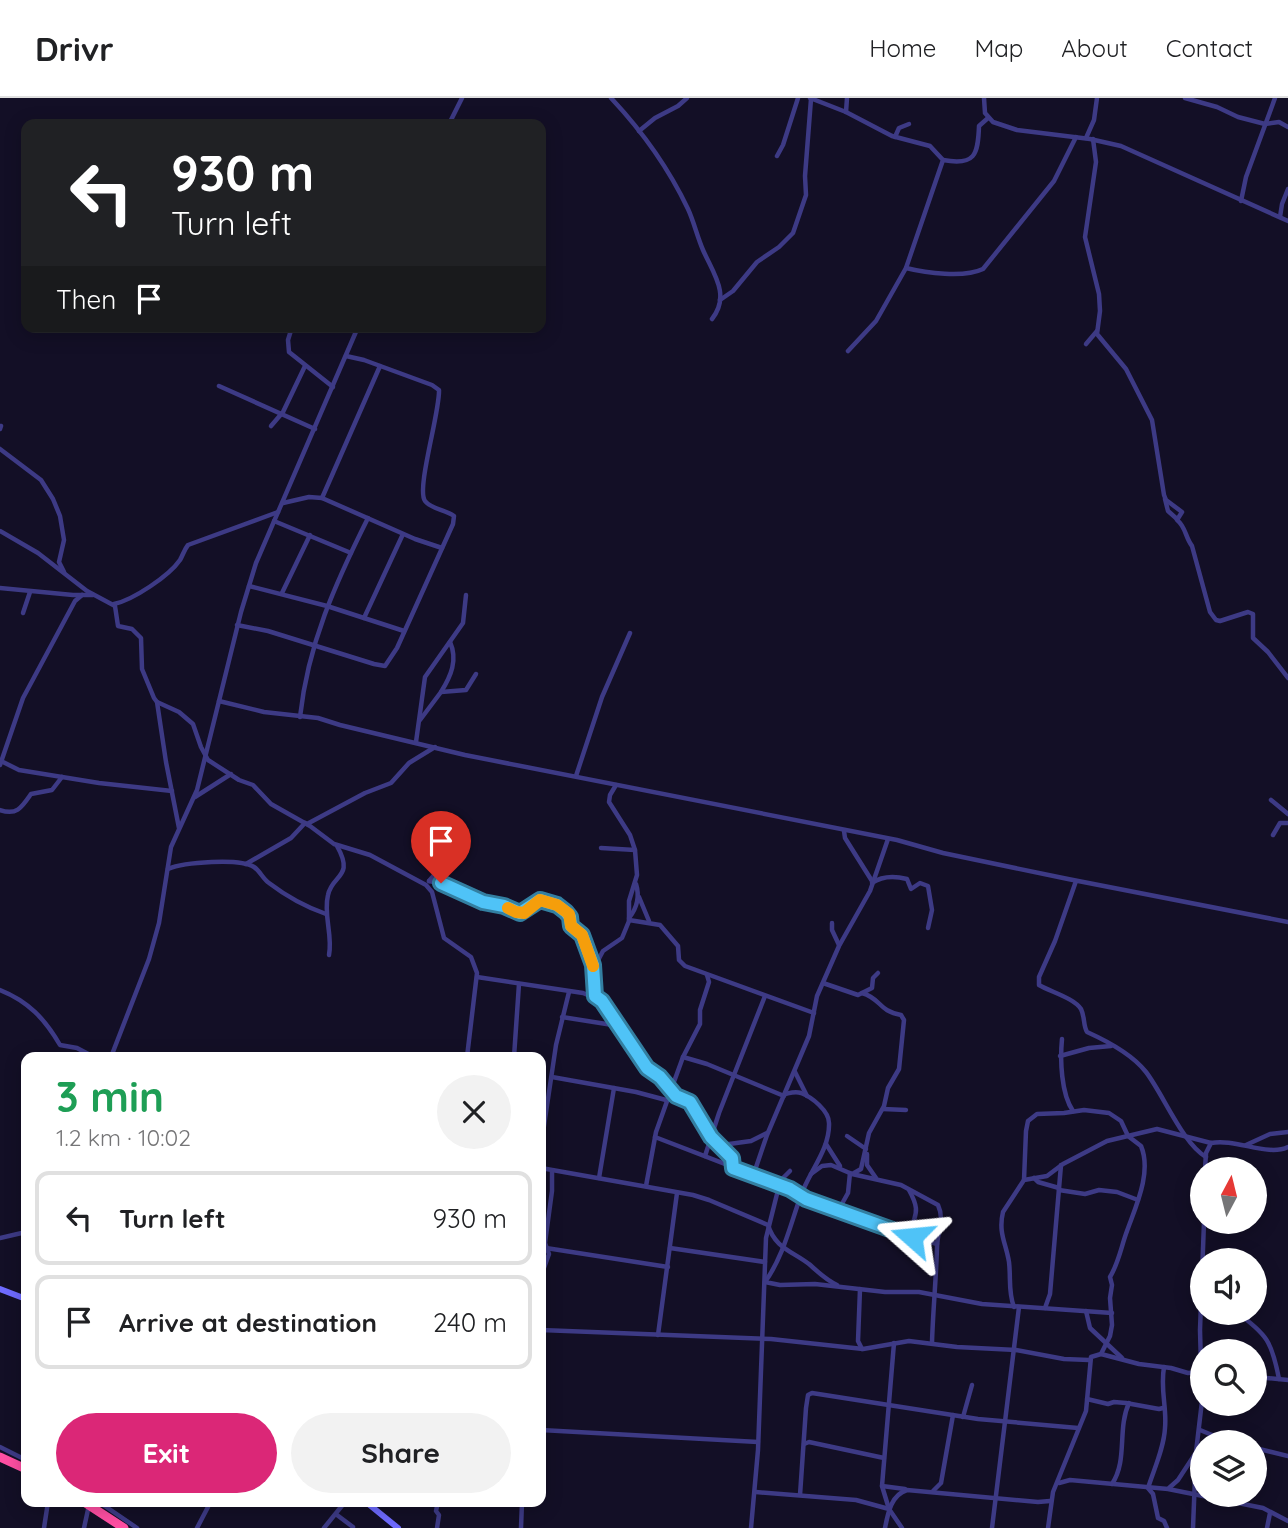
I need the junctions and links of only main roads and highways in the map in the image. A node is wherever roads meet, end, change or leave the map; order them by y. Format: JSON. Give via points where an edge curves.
{"nodes":[{"id":1,"x":0,"y":1457,"type":"edge"},
{"id":2,"x":21,"y":1467,"type":"edge"},
{"id":3,"x":97,"y":1507,"type":"edge"},
{"id":4,"x":124,"y":1528,"type":"edge"}],
"edges":[{"from":1,"to":2,"type":"highway"},
{"from":3,"to":4,"type":"highway"}]}
